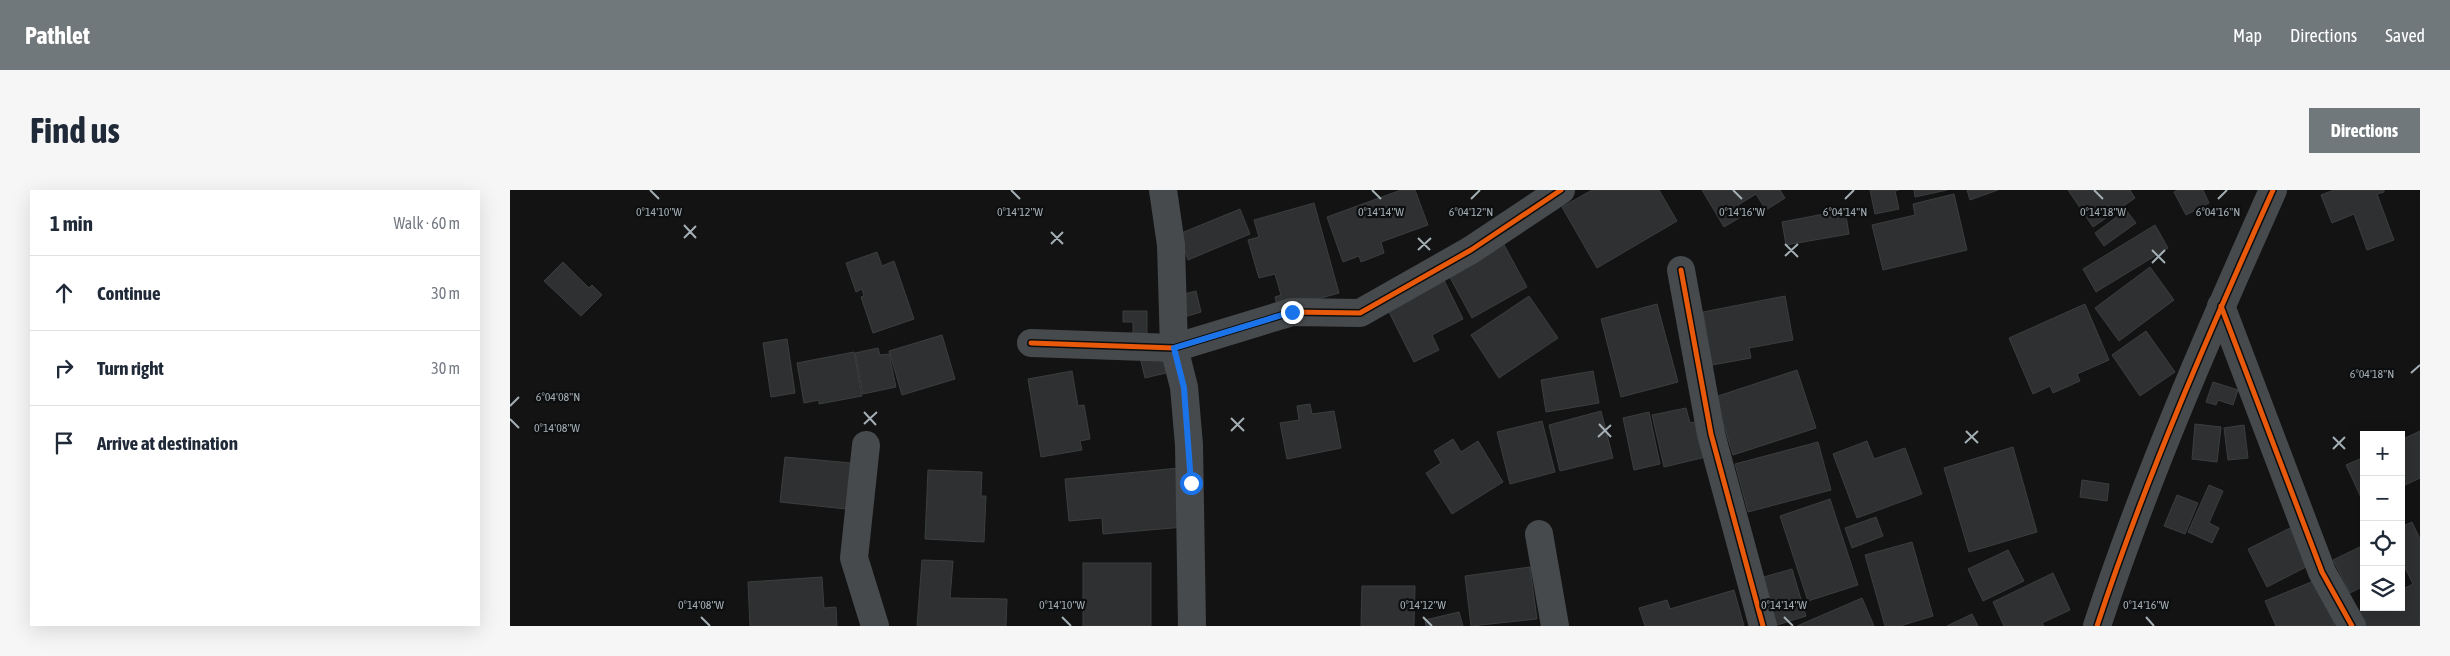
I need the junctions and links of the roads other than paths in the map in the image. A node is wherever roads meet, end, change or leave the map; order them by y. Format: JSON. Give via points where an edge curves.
{"nodes":[{"id":1,"x":1164,"y":190,"type":"edge"},
{"id":2,"x":1561,"y":190,"type":"edge"},
{"id":3,"x":2273,"y":190,"type":"edge"},
{"id":4,"x":1681,"y":270,"type":"dead end"},
{"id":5,"x":2221,"y":306,"type":"junction"},
{"id":6,"x":1032,"y":343,"type":"dead end"},
{"id":7,"x":1174,"y":348,"type":"junction"},
{"id":8,"x":866,"y":445,"type":"dead end"},
{"id":9,"x":1539,"y":534,"type":"dead end"},
{"id":10,"x":875,"y":626,"type":"edge"},
{"id":11,"x":1192,"y":626,"type":"edge"},
{"id":12,"x":1555,"y":626,"type":"edge"},
{"id":13,"x":1763,"y":626,"type":"edge"},
{"id":14,"x":2097,"y":626,"type":"edge"},
{"id":15,"x":2352,"y":626,"type":"edge"}],
"edges":[{"from":1,"to":7,"type":"street","via":[[1171,245]]},
{"from":2,"to":7,"type":"street","via":[[1471,250],[1360,313],[1292,312]]},
{"from":3,"to":5,"type":"street"},
{"from":4,"to":13,"type":"street","via":[[1711,434]]},
{"from":5,"to":14,"type":"street","via":[[2127,536]]},
{"from":5,"to":15,"type":"street","via":[[2322,572]]},
{"from":6,"to":7,"type":"street"},
{"from":7,"to":11,"type":"street","via":[[1184,388],[1189,445]]},
{"from":8,"to":10,"type":"street","via":[[854,558]]},
{"from":9,"to":12,"type":"street"}]}
